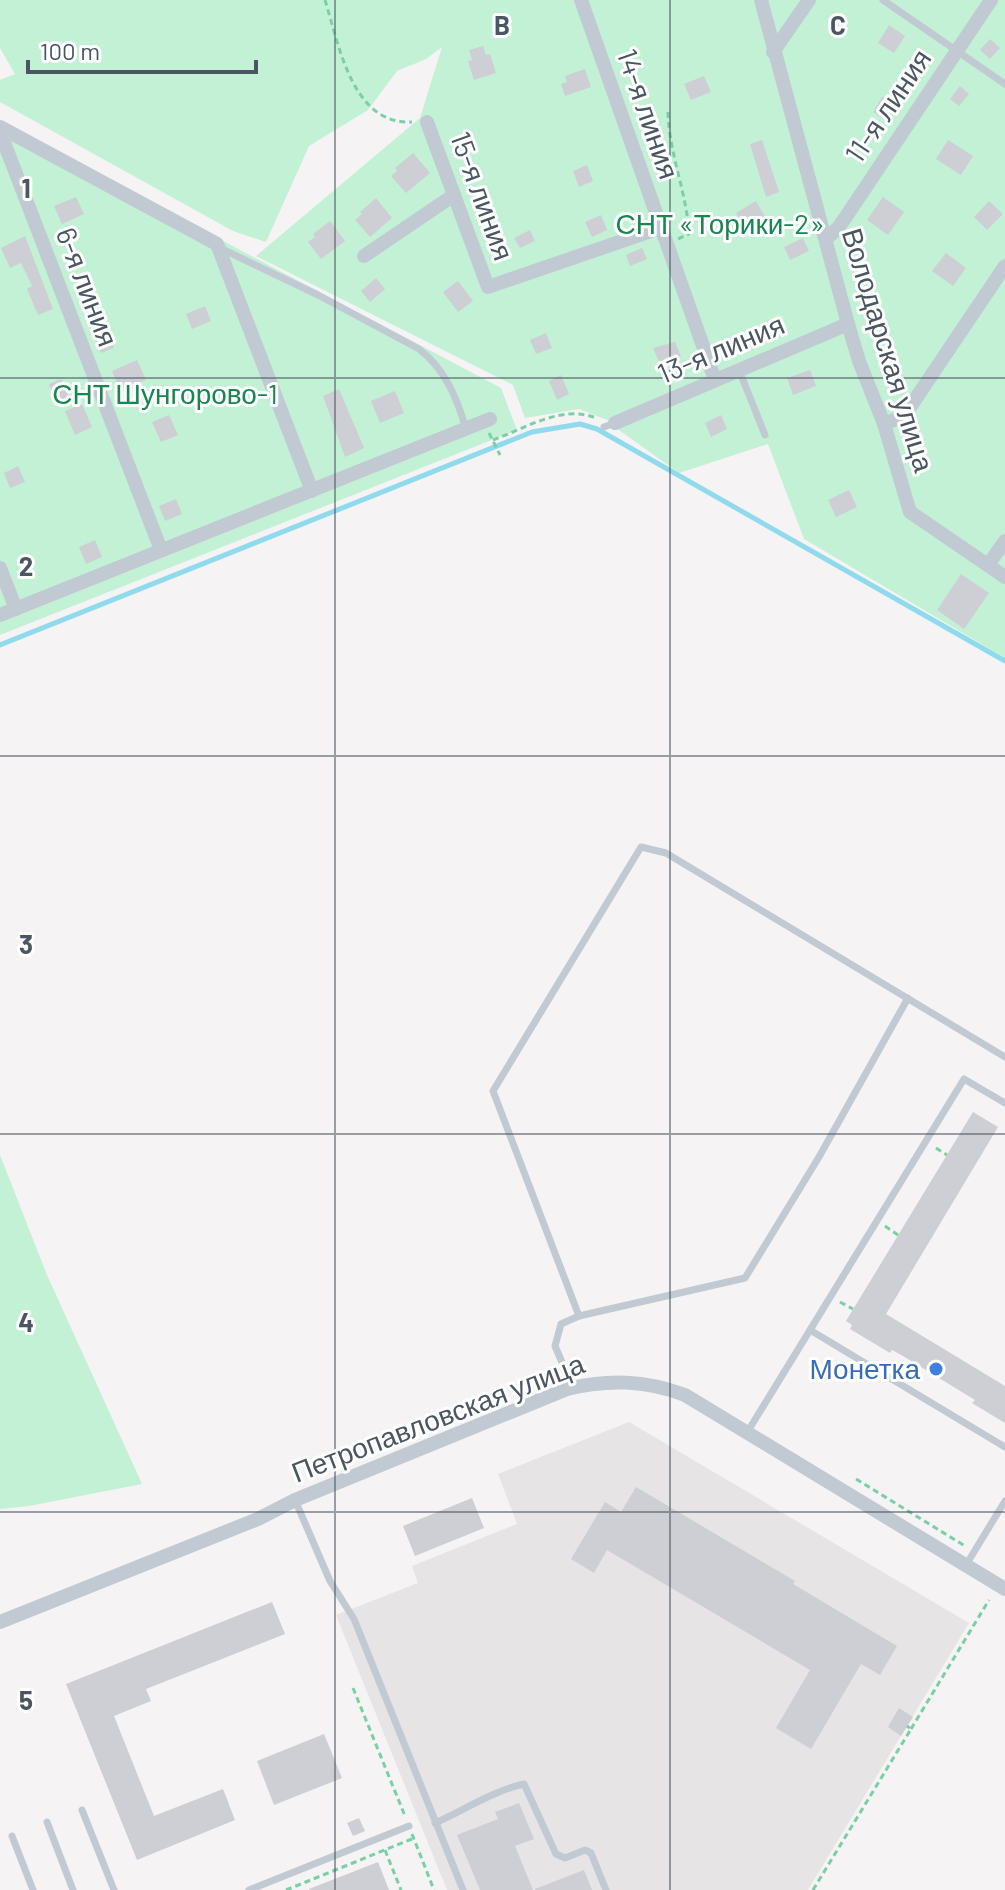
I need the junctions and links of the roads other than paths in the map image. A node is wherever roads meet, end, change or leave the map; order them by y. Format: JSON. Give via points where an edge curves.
{"nodes":[{"id":1,"x":581,"y":0,"type":"edge"},
{"id":2,"x":761,"y":0,"type":"edge"},
{"id":3,"x":809,"y":0,"type":"edge"},
{"id":4,"x":883,"y":0,"type":"edge"},
{"id":5,"x":991,"y":0,"type":"edge"},
{"id":6,"x":956,"y":51,"type":"junction"},
{"id":7,"x":773,"y":52,"type":"junction"},
{"id":8,"x":1005,"y":84,"type":"edge"},
{"id":9,"x":427,"y":122,"type":"road end"},
{"id":10,"x":4,"y":131,"type":"edge"},
{"id":11,"x":454,"y":195,"type":"junction"},
{"id":12,"x":660,"y":228,"type":"junction"},
{"id":13,"x":826,"y":239,"type":"junction"},
{"id":14,"x":217,"y":245,"type":"junction"},
{"id":15,"x":364,"y":256,"type":"dead end"},
{"id":16,"x":1005,"y":266,"type":"edge"},
{"id":17,"x":848,"y":324,"type":"junction"},
{"id":18,"x":739,"y":369,"type":"junction"},
{"id":19,"x":715,"y":380,"type":"junction"},
{"id":20,"x":490,"y":419,"type":"dead end"},
{"id":21,"x":884,"y":424,"type":"junction"},
{"id":22,"x":610,"y":425,"type":"road end"},
{"id":23,"x":466,"y":429,"type":"junction"},
{"id":24,"x":765,"y":435,"type":"dead end"},
{"id":25,"x":312,"y":491,"type":"junction"},
{"id":26,"x":1005,"y":541,"type":"edge"},
{"id":27,"x":161,"y":550,"type":"junction"},
{"id":28,"x":988,"y":565,"type":"junction"},
{"id":29,"x":0,"y":568,"type":"edge"},
{"id":30,"x":1005,"y":577,"type":"edge"},
{"id":31,"x":16,"y":609,"type":"junction"},
{"id":32,"x":0,"y":615,"type":"edge"},
{"id":33,"x":908,"y":998,"type":"junction"},
{"id":34,"x":1005,"y":1057,"type":"edge"},
{"id":35,"x":1005,"y":1103,"type":"edge"},
{"id":36,"x":579,"y":1316,"type":"junction"},
{"id":37,"x":810,"y":1330,"type":"junction"},
{"id":38,"x":573,"y":1388,"type":"junction"},
{"id":39,"x":748,"y":1431,"type":"junction"},
{"id":40,"x":1005,"y":1447,"type":"edge"},
{"id":41,"x":295,"y":1500,"type":"junction"},
{"id":42,"x":1005,"y":1501,"type":"edge"},
{"id":43,"x":966,"y":1565,"type":"junction"},
{"id":44,"x":1005,"y":1589,"type":"edge"},
{"id":45,"x":0,"y":1622,"type":"edge"},
{"id":46,"x":82,"y":1810,"type":"dead end"},
{"id":47,"x":47,"y":1822,"type":"dead end"},
{"id":48,"x":435,"y":1823,"type":"junction"},
{"id":49,"x":409,"y":1826,"type":"road end"},
{"id":50,"x":12,"y":1836,"type":"dead end"},
{"id":51,"x":33,"y":1890,"type":"edge"},
{"id":52,"x":73,"y":1890,"type":"edge"},
{"id":53,"x":114,"y":1890,"type":"edge"},
{"id":54,"x":249,"y":1890,"type":"edge"},
{"id":55,"x":463,"y":1890,"type":"edge"},
{"id":56,"x":606,"y":1890,"type":"edge"}],
"edges":[{"from":1,"to":12,"type":"street","name":"14-я линия"},
{"from":2,"to":7,"type":"street","name":"Володарская улица"},
{"from":3,"to":7,"type":"street"},
{"from":4,"to":6,"type":"lane"},
{"from":5,"to":6,"type":"street","name":"11-я линия"},
{"from":6,"to":8,"type":"lane"},
{"from":6,"to":13,"type":"street","name":"11-я линия"},
{"from":7,"to":13,"type":"street","name":"Володарская улица"},
{"from":9,"to":11,"type":"street","name":"15-я линия"},
{"from":10,"to":14,"type":"street"},
{"from":10,"to":27,"type":"street","name":"6-я линия"},
{"from":11,"to":12,"type":"street","name":"15-я линия","via":[[488,287]]},
{"from":11,"to":15,"type":"street"},
{"from":12,"to":19,"type":"street","name":"14-я линия"},
{"from":13,"to":17,"type":"street","name":"Володарская улица"},
{"from":14,"to":23,"type":"lane","via":[[433,359]]},
{"from":14,"to":25,"type":"street"},
{"from":16,"to":21,"type":"street","via":[[904,416]]},
{"from":17,"to":18,"type":"street","name":"13-я линия"},
{"from":17,"to":21,"type":"street","name":"Володарская улица"},
{"from":18,"to":19,"type":"street","name":"13-я линия"},
{"from":18,"to":24,"type":"lane"},
{"from":19,"to":22,"type":"street","name":"13-я линия"},
{"from":20,"to":23,"type":"street"},
{"from":21,"to":28,"type":"street","name":"Володарская улица","via":[[910,512]]},
{"from":23,"to":25,"type":"street"},
{"from":25,"to":27,"type":"street"},
{"from":26,"to":28,"type":"street"},
{"from":27,"to":31,"type":"street"},
{"from":28,"to":30,"type":"street","name":"Володарская улица"},
{"from":29,"to":31,"type":"street"},
{"from":31,"to":32,"type":"street"},
{"from":33,"to":34,"type":"lane"},
{"from":33,"to":36,"type":"lane","via":[[745,1278]]},
{"from":33,"to":36,"type":"lane","via":[[666,853],[641,847],[493,1091]]},
{"from":35,"to":37,"type":"lane","via":[[964,1079]]},
{"from":36,"to":38,"type":"lane","via":[[561,1324],[555,1346]]},
{"from":37,"to":39,"type":"lane"},
{"from":37,"to":40,"type":"lane"},
{"from":38,"to":39,"type":"street","name":"Петропавловская улица","via":[[601,1381],[664,1387]]},
{"from":38,"to":41,"type":"street","name":"Петропавловская улица"},
{"from":39,"to":43,"type":"street","name":"Петропавловская улица"},
{"from":41,"to":45,"type":"street","name":"Петропавловская улица"},
{"from":41,"to":48,"type":"lane","via":[[330,1581],[354,1619]]},
{"from":42,"to":43,"type":"lane"},
{"from":43,"to":44,"type":"street","name":"Петропавловская улица"},
{"from":46,"to":53,"type":"lane"},
{"from":47,"to":52,"type":"lane"},
{"from":48,"to":55,"type":"lane"},
{"from":48,"to":56,"type":"lane","via":[[524,1784],[556,1854],[565,1858],[585,1850],[591,1853]]},
{"from":49,"to":54,"type":"lane"},
{"from":50,"to":51,"type":"lane"}]}
